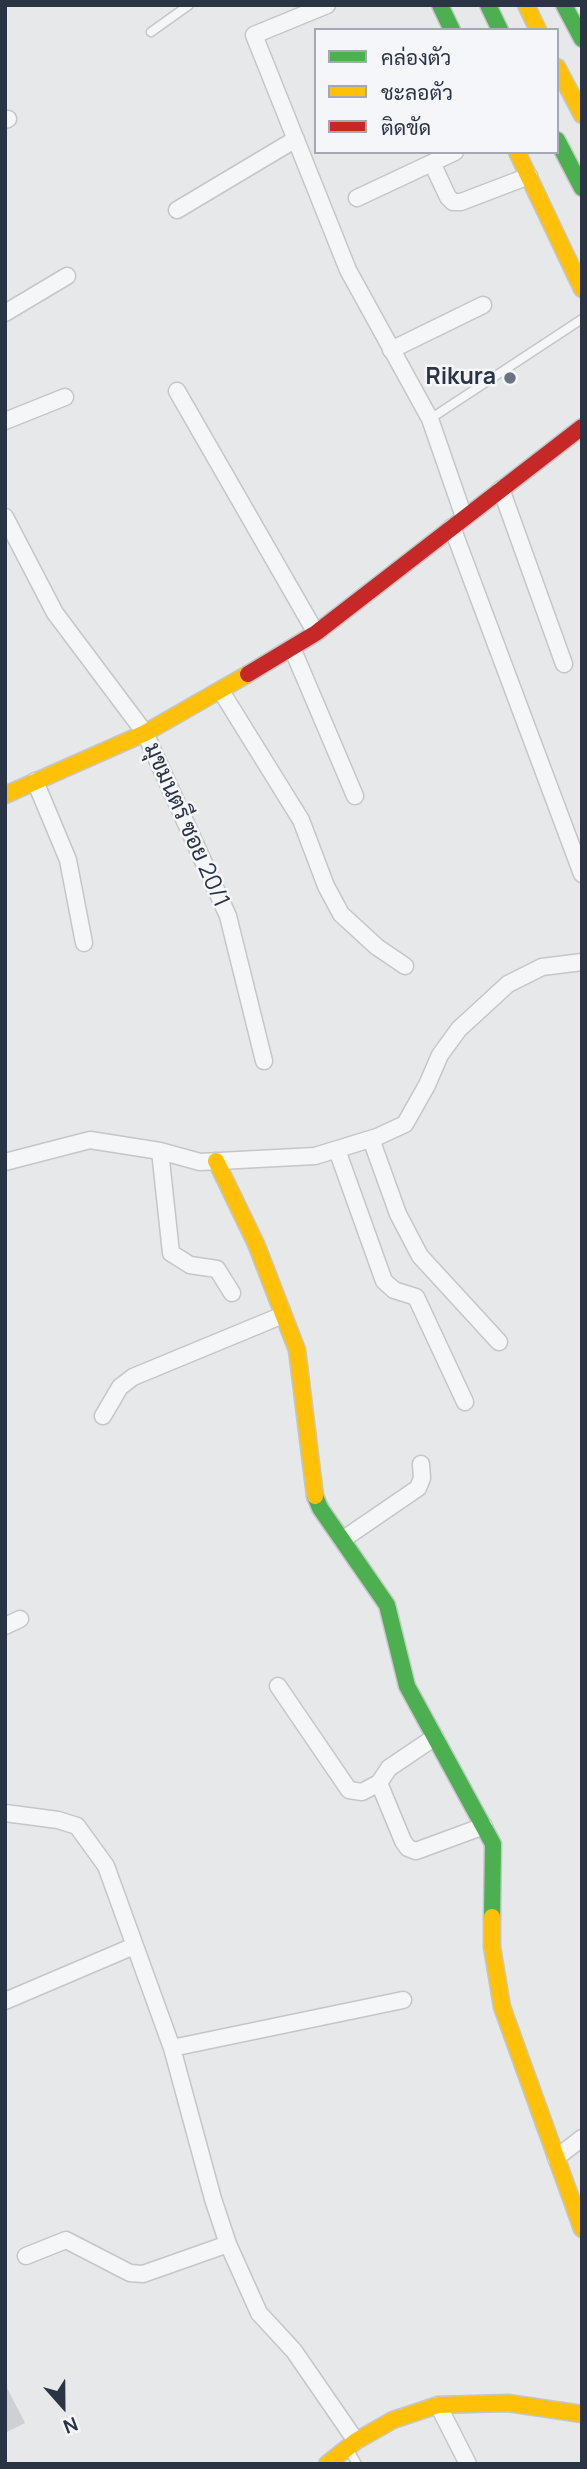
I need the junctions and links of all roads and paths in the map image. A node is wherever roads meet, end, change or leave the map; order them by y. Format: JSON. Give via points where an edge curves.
{"nodes":[{"id":1,"x":189,"y":5,"type":"edge"},
{"id":2,"x":327,"y":5,"type":"edge"},
{"id":3,"x":440,"y":5,"type":"edge"},
{"id":4,"x":488,"y":5,"type":"edge"},
{"id":5,"x":526,"y":5,"type":"edge"},
{"id":6,"x":564,"y":5,"type":"edge"},
{"id":7,"x":452,"y":28,"type":"edge"},
{"id":8,"x":499,"y":28,"type":"edge"},
{"id":9,"x":537,"y":28,"type":"edge"},
{"id":10,"x":151,"y":32,"type":"dead end"},
{"id":11,"x":582,"y":39,"type":"edge"},
{"id":12,"x":559,"y":71,"type":"edge"},
{"id":13,"x":582,"y":115,"type":"edge"},
{"id":14,"x":296,"y":138,"type":"junction"},
{"id":15,"x":559,"y":144,"type":"edge"},
{"id":16,"x":451,"y":154,"type":"edge"},
{"id":17,"x":518,"y":154,"type":"edge"},
{"id":18,"x":432,"y":163,"type":"junction"},
{"id":19,"x":529,"y":176,"type":"junction"},
{"id":20,"x":582,"y":188,"type":"edge"},
{"id":21,"x":357,"y":198,"type":"dead end"},
{"id":22,"x":177,"y":210,"type":"dead end"},
{"id":23,"x":67,"y":276,"type":"dead end"},
{"id":24,"x":582,"y":289,"type":"edge"},
{"id":25,"x":483,"y":305,"type":"dead end"},
{"id":26,"x":5,"y":313,"type":"edge"},
{"id":27,"x":582,"y":319,"type":"edge"},
{"id":28,"x":391,"y":350,"type":"junction"},
{"id":29,"x":177,"y":391,"type":"dead end"},
{"id":30,"x":65,"y":397,"type":"dead end"},
{"id":31,"x":430,"y":419,"type":"junction"},
{"id":32,"x":5,"y":421,"type":"edge"},
{"id":33,"x":582,"y":426,"type":"edge"},
{"id":34,"x":501,"y":489,"type":"junction"},
{"id":35,"x":5,"y":517,"type":"edge"},
{"id":36,"x":458,"y":522,"type":"junction"},
{"id":37,"x":316,"y":633,"type":"junction"},
{"id":38,"x":292,"y":648,"type":"junction"},
{"id":39,"x":565,"y":664,"type":"dead end"},
{"id":40,"x":221,"y":691,"type":"junction"},
{"id":41,"x":145,"y":733,"type":"junction"},
{"id":42,"x":35,"y":781,"type":"junction"},
{"id":43,"x":5,"y":794,"type":"edge"},
{"id":44,"x":355,"y":796,"type":"dead end"},
{"id":45,"x":582,"y":874,"type":"edge"},
{"id":46,"x":84,"y":943,"type":"dead end"},
{"id":47,"x":582,"y":962,"type":"edge"},
{"id":48,"x":405,"y":966,"type":"dead end"},
{"id":49,"x":264,"y":1062,"type":"dead end"},
{"id":50,"x":372,"y":1139,"type":"junction"},
{"id":51,"x":337,"y":1150,"type":"junction"},
{"id":52,"x":160,"y":1151,"type":"junction"},
{"id":53,"x":216,"y":1161,"type":"junction"},
{"id":54,"x":5,"y":1162,"type":"edge"},
{"id":55,"x":232,"y":1293,"type":"dead end"},
{"id":56,"x":283,"y":1315,"type":"junction"},
{"id":57,"x":499,"y":1342,"type":"dead end"},
{"id":58,"x":465,"y":1402,"type":"dead end"},
{"id":59,"x":103,"y":1416,"type":"dead end"},
{"id":60,"x":421,"y":1464,"type":"dead end"},
{"id":61,"x":342,"y":1540,"type":"junction"},
{"id":62,"x":278,"y":1686,"type":"dead end"},
{"id":63,"x":435,"y":1737,"type":"junction"},
{"id":64,"x":379,"y":1783,"type":"junction"},
{"id":65,"x":5,"y":1813,"type":"edge"},
{"id":66,"x":484,"y":1826,"type":"junction"},
{"id":67,"x":134,"y":1946,"type":"junction"},
{"id":68,"x":403,"y":2000,"type":"dead end"},
{"id":69,"x":5,"y":2001,"type":"edge"},
{"id":70,"x":172,"y":2048,"type":"junction"},
{"id":71,"x":582,"y":2138,"type":"edge"},
{"id":72,"x":556,"y":2158,"type":"junction"},
{"id":73,"x":582,"y":2229,"type":"edge"},
{"id":74,"x":228,"y":2245,"type":"junction"},
{"id":75,"x":26,"y":2256,"type":"dead end"},
{"id":76,"x":438,"y":2404,"type":"junction"},
{"id":77,"x":582,"y":2414,"type":"edge"},
{"id":78,"x":352,"y":2445,"type":"junction"},
{"id":79,"x":327,"y":2464,"type":"edge"},
{"id":80,"x":357,"y":2464,"type":"edge"},
{"id":81,"x":468,"y":2464,"type":"edge"}],
"edges":[{"from":1,"to":10,"type":"lane"},
{"from":2,"to":14,"type":"street","via":[[254,35]]},
{"from":3,"to":7,"type":"main road"},
{"from":4,"to":8,"type":"main road"},
{"from":5,"to":9,"type":"main road"},
{"from":6,"to":11,"type":"main road"},
{"from":12,"to":13,"type":"main road"},
{"from":14,"to":22,"type":"street"},
{"from":14,"to":28,"type":"street","via":[[348,270]]},
{"from":15,"to":20,"type":"main road"},
{"from":16,"to":18,"type":"street"},
{"from":17,"to":19,"type":"main road"},
{"from":18,"to":19,"type":"street","via":[[453,202]]},
{"from":18,"to":21,"type":"street"},
{"from":19,"to":24,"type":"main road"},
{"from":23,"to":26,"type":"street"},
{"from":25,"to":28,"type":"street"},
{"from":27,"to":31,"type":"lane"},
{"from":28,"to":31,"type":"street"},
{"from":29,"to":37,"type":"street"},
{"from":30,"to":32,"type":"street"},
{"from":31,"to":36,"type":"street"},
{"from":33,"to":34,"type":"main road"},
{"from":34,"to":36,"type":"main road"},
{"from":34,"to":39,"type":"street"},
{"from":35,"to":41,"type":"street","name":"มุขมนตรี ซอย 20/1","via":[[55,614]]},
{"from":36,"to":37,"type":"main road"},
{"from":36,"to":45,"type":"street"},
{"from":37,"to":38,"type":"main road"},
{"from":38,"to":40,"type":"main road"},
{"from":38,"to":44,"type":"street"},
{"from":40,"to":41,"type":"main road"},
{"from":40,"to":48,"type":"street","via":[[301,820],[341,914]]},
{"from":41,"to":42,"type":"main road"},
{"from":41,"to":49,"type":"street","name":"มุขมนตรี ซอย 20/1","via":[[228,916]]},
{"from":42,"to":43,"type":"main road"},
{"from":42,"to":46,"type":"street","via":[[68,860]]},
{"from":47,"to":50,"type":"street","via":[[542,967],[508,985],[459,1030],[440,1055],[405,1124]]},
{"from":50,"to":51,"type":"street"},
{"from":50,"to":57,"type":"street","via":[[398,1214],[420,1256]]},
{"from":51,"to":53,"type":"street","via":[[315,1156]]},
{"from":51,"to":58,"type":"street","via":[[384,1281],[389,1288],[416,1297]]},
{"from":52,"to":53,"type":"street","via":[[201,1162]]},
{"from":52,"to":54,"type":"street","via":[[90,1140]]},
{"from":52,"to":55,"type":"street","via":[[171,1253],[190,1265],[217,1269]]},
{"from":53,"to":56,"type":"main road","via":[[256,1244]]},
{"from":56,"to":59,"type":"street","via":[[133,1377],[120,1387]]},
{"from":56,"to":61,"type":"main road","via":[[297,1350],[314,1492]]},
{"from":60,"to":61,"type":"street","via":[[418,1488]]},
{"from":61,"to":63,"type":"main road","via":[[387,1605],[407,1686]]},
{"from":62,"to":64,"type":"street","via":[[349,1790],[362,1792]]},
{"from":63,"to":64,"type":"street","via":[[389,1768]]},
{"from":63,"to":66,"type":"main road"},
{"from":64,"to":66,"type":"street","via":[[408,1848],[416,1851]]},
{"from":65,"to":67,"type":"street","via":[[77,1826],[106,1866]]},
{"from":66,"to":72,"type":"main road","via":[[493,1844],[492,1947],[502,2007]]},
{"from":67,"to":69,"type":"street"},
{"from":67,"to":70,"type":"street"},
{"from":68,"to":70,"type":"street"},
{"from":70,"to":74,"type":"street"},
{"from":71,"to":72,"type":"street"},
{"from":72,"to":73,"type":"main road"},
{"from":74,"to":75,"type":"street","via":[[143,2274],[130,2273],[66,2240]]},
{"from":74,"to":78,"type":"street","via":[[259,2313],[294,2351]]},
{"from":76,"to":77,"type":"main road","via":[[508,2403]]},
{"from":76,"to":78,"type":"main road","via":[[393,2420]]},
{"from":76,"to":81,"type":"street"},
{"from":78,"to":79,"type":"main road"},
{"from":78,"to":80,"type":"lane"}]}
